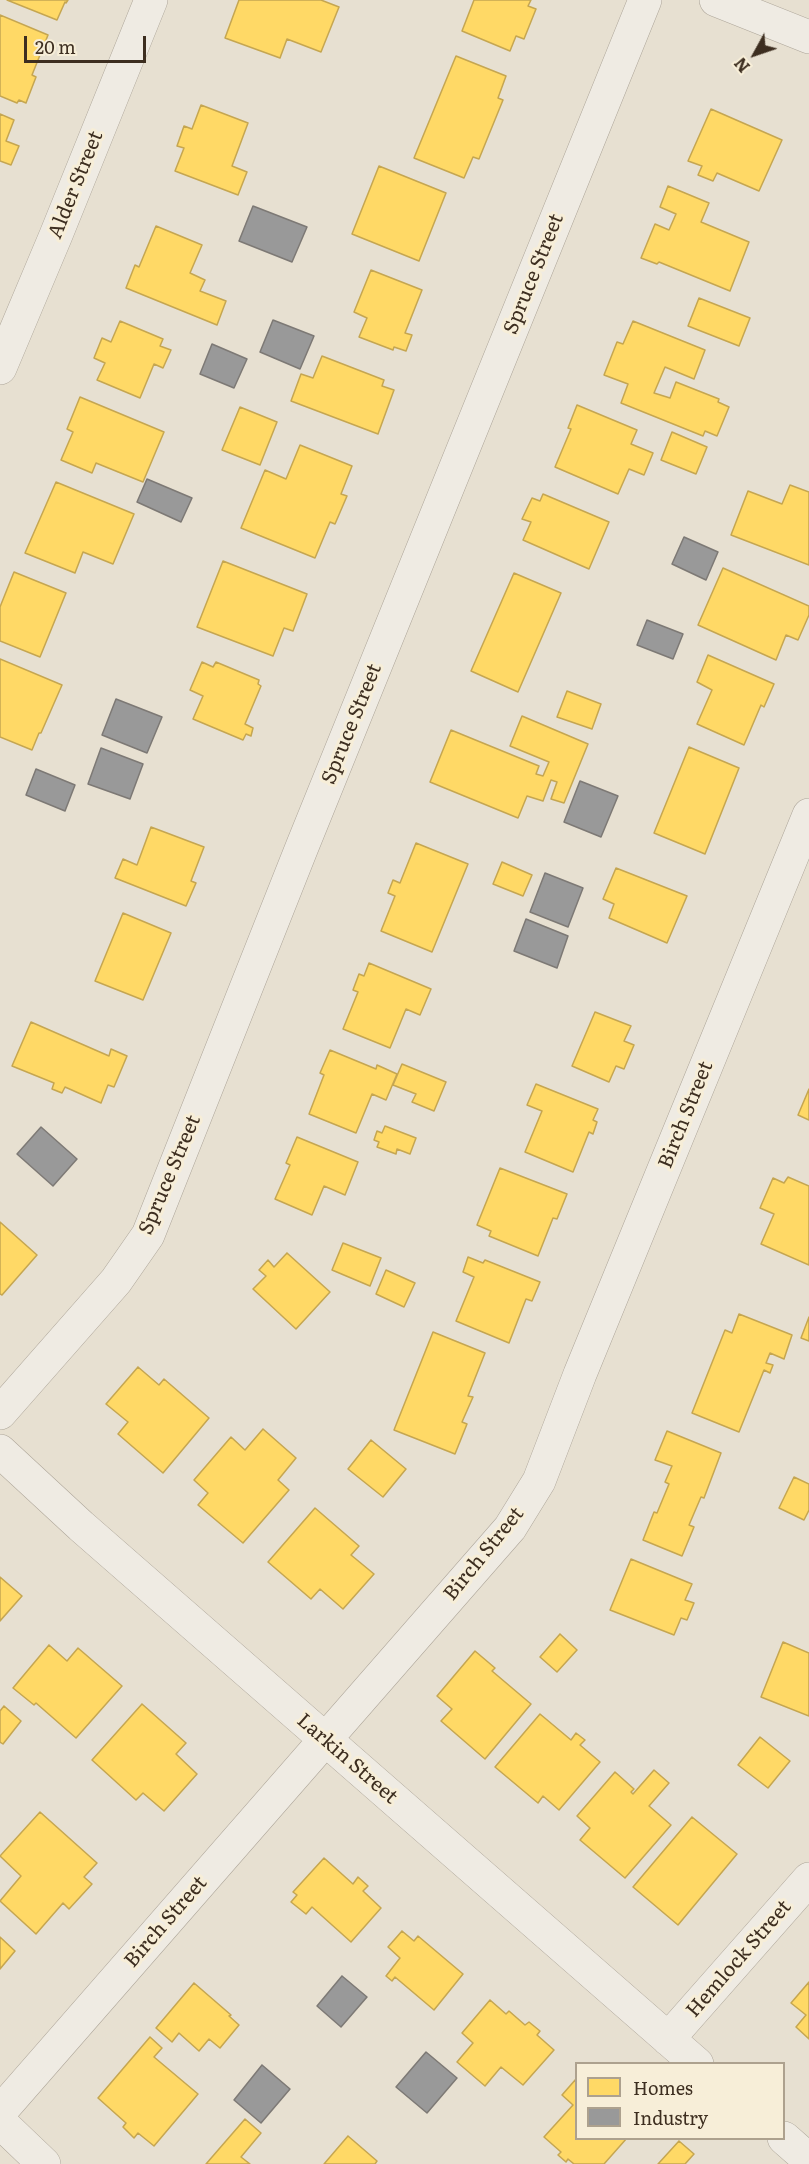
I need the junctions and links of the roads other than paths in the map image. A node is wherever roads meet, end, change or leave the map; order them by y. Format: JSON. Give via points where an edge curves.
{"nodes":[{"id":1,"x":151,"y":0,"type":"edge"},
{"id":2,"x":645,"y":0,"type":"edge"},
{"id":3,"x":716,"y":0,"type":"edge"},
{"id":4,"x":809,"y":37,"type":"edge"},
{"id":5,"x":0,"y":368,"type":"edge"},
{"id":6,"x":809,"y":815,"type":"edge"},
{"id":7,"x":0,"y":1413,"type":"edge"},
{"id":8,"x":0,"y":1451,"type":"edge"},
{"id":9,"x":325,"y":1740,"type":"junction"},
{"id":10,"x":809,"y":1879,"type":"edge"},
{"id":11,"x":668,"y":2039,"type":"junction"},
{"id":12,"x":695,"y":2062,"type":"edge"},
{"id":13,"x":0,"y":2112,"type":"edge"},
{"id":14,"x":0,"y":2122,"type":"edge"},
{"id":15,"x":785,"y":2140,"type":"edge"},
{"id":16,"x":809,"y":2160,"type":"edge"},
{"id":17,"x":44,"y":2164,"type":"edge"}],
"edges":[{"from":1,"to":5,"type":"street","name":"Alder Street"},
{"from":2,"to":7,"type":"street","name":"Spruce Street","via":[[148,1235],[116,1281]]},
{"from":3,"to":4,"type":"street"},
{"from":6,"to":9,"type":"street","name":"Birch Street","via":[[539,1481],[510,1528]]},
{"from":8,"to":9,"type":"street","name":"Larkin Street"},
{"from":9,"to":11,"type":"street","name":"Larkin Street"},
{"from":9,"to":13,"type":"street","name":"Birch Street"},
{"from":10,"to":11,"type":"street","name":"Hemlock Street"},
{"from":11,"to":12,"type":"street","name":"Larkin Street"},
{"from":14,"to":17,"type":"street"},
{"from":15,"to":16,"type":"street"}]}
